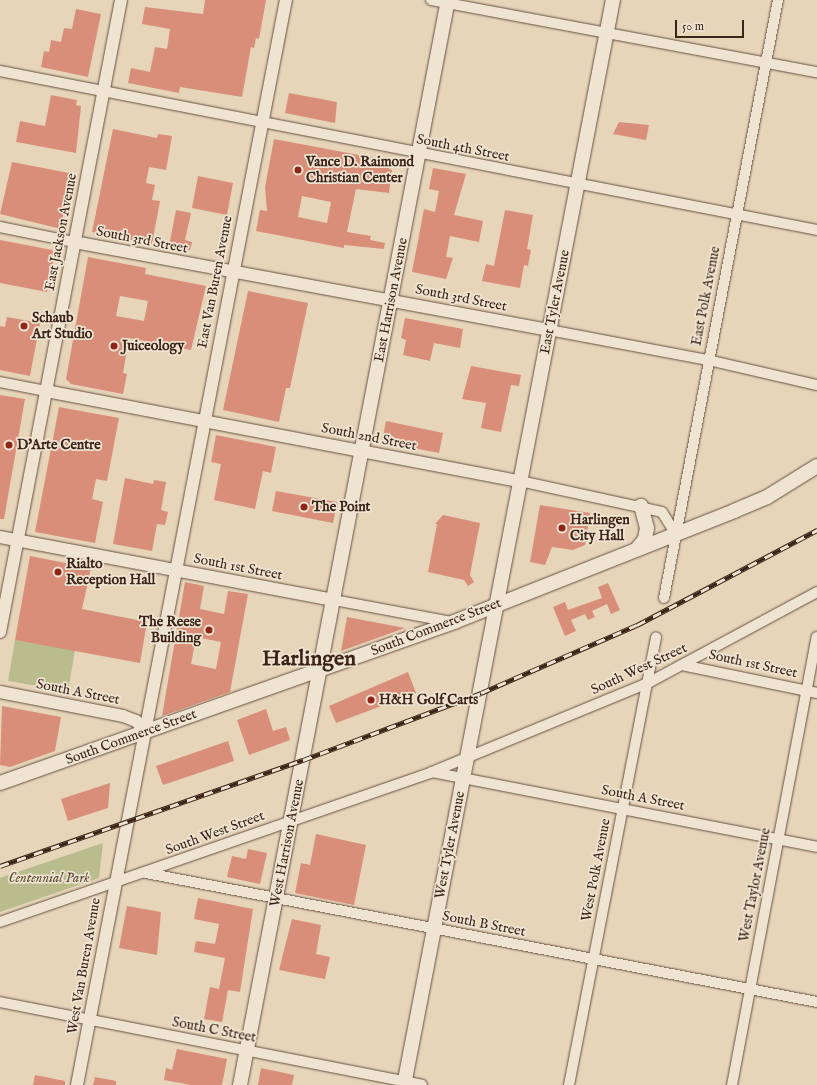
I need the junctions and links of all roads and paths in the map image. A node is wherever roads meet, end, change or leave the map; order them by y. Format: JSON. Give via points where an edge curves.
{"nodes":[{"id":1,"x":121,"y":0,"type":"edge"},
{"id":2,"x":286,"y":0,"type":"edge"},
{"id":3,"x":431,"y":0,"type":"edge"},
{"id":4,"x":614,"y":0,"type":"edge"},
{"id":5,"x":778,"y":0,"type":"edge"},
{"id":6,"x":448,"y":2,"type":"edge"},
{"id":7,"x":608,"y":32,"type":"junction"},
{"id":8,"x":767,"y":61,"type":"junction"},
{"id":9,"x":0,"y":72,"type":"edge"},
{"id":10,"x":817,"y":72,"type":"edge"},
{"id":11,"x":104,"y":91,"type":"junction"},
{"id":12,"x":263,"y":123,"type":"junction"},
{"id":13,"x":419,"y":154,"type":"junction"},
{"id":14,"x":579,"y":184,"type":"junction"},
{"id":15,"x":736,"y":216,"type":"junction"},
{"id":16,"x":0,"y":227,"type":"edge"},
{"id":17,"x":817,"y":230,"type":"edge"},
{"id":18,"x":74,"y":242,"type":"junction"},
{"id":19,"x":232,"y":272,"type":"junction"},
{"id":20,"x":391,"y":300,"type":"junction"},
{"id":21,"x":549,"y":330,"type":"junction"},
{"id":22,"x":708,"y":360,"type":"junction"},
{"id":23,"x":0,"y":382,"type":"edge"},
{"id":24,"x":817,"y":385,"type":"edge"},
{"id":25,"x":46,"y":391,"type":"junction"},
{"id":26,"x":204,"y":420,"type":"junction"},
{"id":27,"x":363,"y":451,"type":"junction"},
{"id":28,"x":817,"y":466,"type":"edge"},
{"id":29,"x":520,"y":482,"type":"junction"},
{"id":30,"x":641,"y":506,"type":"junction"},
{"id":31,"x":675,"y":533,"type":"junction"},
{"id":32,"x":0,"y":537,"type":"edge"},
{"id":33,"x":17,"y":540,"type":"junction"},
{"id":34,"x":637,"y":549,"type":"junction"},
{"id":35,"x":175,"y":570,"type":"junction"},
{"id":36,"x":817,"y":592,"type":"edge"},
{"id":37,"x":664,"y":598,"type":"dead end"},
{"id":38,"x":334,"y":600,"type":"junction"},
{"id":39,"x":497,"y":605,"type":"junction"},
{"id":40,"x":454,"y":622,"type":"junction"},
{"id":41,"x":0,"y":632,"type":"edge"},
{"id":42,"x":656,"y":637,"type":"dead end"},
{"id":43,"x":817,"y":637,"type":"edge"},
{"id":44,"x":682,"y":665,"type":"junction"},
{"id":45,"x":320,"y":670,"type":"junction"},
{"id":46,"x":648,"y":683,"type":"junction"},
{"id":47,"x":0,"y":692,"type":"edge"},
{"id":48,"x":812,"y":692,"type":"edge"},
{"id":49,"x":146,"y":731,"type":"junction"},
{"id":50,"x":467,"y":760,"type":"junction"},
{"id":51,"x":432,"y":772,"type":"junction"},
{"id":52,"x":463,"y":778,"type":"junction"},
{"id":53,"x":0,"y":783,"type":"edge"},
{"id":54,"x":622,"y":809,"type":"junction"},
{"id":55,"x":291,"y":820,"type":"junction"},
{"id":56,"x":778,"y":840,"type":"junction"},
{"id":57,"x":817,"y":847,"type":"edge"},
{"id":58,"x":146,"y":873,"type":"junction"},
{"id":59,"x":115,"y":882,"type":"junction"},
{"id":60,"x":276,"y":899,"type":"junction"},
{"id":61,"x":0,"y":922,"type":"edge"},
{"id":62,"x":434,"y":929,"type":"junction"},
{"id":63,"x":593,"y":960,"type":"junction"},
{"id":64,"x":750,"y":989,"type":"junction"},
{"id":65,"x":0,"y":1002,"type":"edge"},
{"id":66,"x":817,"y":1002,"type":"edge"},
{"id":67,"x":90,"y":1020,"type":"junction"},
{"id":68,"x":247,"y":1051,"type":"junction"},
{"id":69,"x":404,"y":1083,"type":"edge"},
{"id":70,"x":77,"y":1085,"type":"edge"},
{"id":71,"x":240,"y":1085,"type":"edge"},
{"id":72,"x":422,"y":1085,"type":"edge"},
{"id":73,"x":569,"y":1085,"type":"edge"},
{"id":74,"x":732,"y":1085,"type":"edge"}],
"edges":[{"from":1,"to":11,"type":"street","name":"East Jackson Avenue"},
{"from":2,"to":12,"type":"street","name":"East Van Buren Avenue"},
{"from":3,"to":6,"type":"street"},
{"from":4,"to":7,"type":"main road","name":"East Tyler Avenue"},
{"from":5,"to":8,"type":"street","name":"East Polk Avenue"},
{"from":6,"to":7,"type":"street"},
{"from":6,"to":13,"type":"main road","name":"East Harrison Avenue"},
{"from":7,"to":8,"type":"street"},
{"from":7,"to":14,"type":"main road","name":"East Tyler Avenue"},
{"from":8,"to":10,"type":"street"},
{"from":8,"to":15,"type":"street","name":"East Polk Avenue"},
{"from":9,"to":11,"type":"street","name":"South 4th Street"},
{"from":11,"to":12,"type":"street","name":"South 4th Street"},
{"from":11,"to":18,"type":"street","name":"East Jackson Avenue"},
{"from":12,"to":13,"type":"street","name":"South 4th Street"},
{"from":12,"to":19,"type":"street","name":"East Van Buren Avenue"},
{"from":13,"to":14,"type":"street","name":"South 4th Street"},
{"from":13,"to":20,"type":"main road","name":"East Harrison Avenue"},
{"from":14,"to":15,"type":"street","name":"South 4th Street"},
{"from":14,"to":21,"type":"main road","name":"East Tyler Avenue"},
{"from":15,"to":17,"type":"street","name":"South 4th Street"},
{"from":15,"to":22,"type":"street","name":"East Polk Avenue"},
{"from":16,"to":18,"type":"street"},
{"from":18,"to":19,"type":"street","name":"South 3rd Street"},
{"from":18,"to":25,"type":"street","name":"East Jackson Avenue"},
{"from":19,"to":20,"type":"street","name":"South 3rd Street"},
{"from":19,"to":26,"type":"street","name":"East Van Buren Avenue"},
{"from":20,"to":21,"type":"street","name":"South 3rd Street"},
{"from":20,"to":27,"type":"main road","name":"East Harrison Avenue"},
{"from":21,"to":22,"type":"street","name":"South 3rd Street"},
{"from":21,"to":29,"type":"main road","name":"East Tyler Avenue"},
{"from":22,"to":24,"type":"street","name":"South 3rd Street"},
{"from":22,"to":31,"type":"street","name":"East Polk Avenue"},
{"from":23,"to":25,"type":"street"},
{"from":25,"to":26,"type":"street","name":"South 2nd Street"},
{"from":25,"to":33,"type":"street","name":"East Jackson Avenue"},
{"from":26,"to":27,"type":"street","name":"South 2nd Street"},
{"from":26,"to":35,"type":"street","name":"East Van Buren Avenue"},
{"from":27,"to":29,"type":"street","name":"South 2nd Street"},
{"from":27,"to":38,"type":"main road","name":"East Harrison Avenue"},
{"from":28,"to":31,"type":"main road","name":"South Commerce Street","via":[[767,497]]},
{"from":29,"to":30,"type":"street","name":"South 2nd Street"},
{"from":29,"to":39,"type":"main road","name":"East Tyler Avenue"},
{"from":30,"to":31,"type":"street","name":"South 2nd Street","via":[[662,512]]},
{"from":30,"to":34,"type":"main road","via":[[647,528],[644,539]]},
{"from":31,"to":34,"type":"main road","name":"South Commerce Street"},
{"from":31,"to":37,"type":"street","name":"East Polk Avenue"},
{"from":32,"to":33,"type":"street","name":"South 1st Street"},
{"from":33,"to":35,"type":"street","name":"South 1st Street"},
{"from":33,"to":41,"type":"street","name":"East Jackson Avenue"},
{"from":34,"to":39,"type":"main road","name":"South Commerce Street"},
{"from":35,"to":38,"type":"street","name":"South 1st Street"},
{"from":35,"to":49,"type":"street","name":"West Van Buren Avenue"},
{"from":36,"to":44,"type":"street","name":"South West Street"},
{"from":38,"to":40,"type":"street","name":"South 1st Street"},
{"from":38,"to":45,"type":"main road","name":"West Harrison Avenue"},
{"from":39,"to":40,"type":"main road","name":"South Commerce Street"},
{"from":39,"to":50,"type":"main road","name":"West Tyler Avenue"},
{"from":40,"to":45,"type":"main road","name":"South Commerce Street"},
{"from":42,"to":46,"type":"street","name":"West Polk Avenue"},
{"from":43,"to":48,"type":"street","name":"West Taylor Avenue"},
{"from":44,"to":46,"type":"street","name":"South West Street"},
{"from":44,"to":48,"type":"street","name":"South 1st Street"},
{"from":45,"to":49,"type":"main road","name":"South Commerce Street"},
{"from":45,"to":55,"type":"main road","name":"West Harrison Avenue"},
{"from":46,"to":50,"type":"street","name":"South West Street"},
{"from":46,"to":54,"type":"street","name":"West Polk Avenue"},
{"from":47,"to":49,"type":"street","name":"South A Street","via":[[123,716],[136,721]]},
{"from":48,"to":56,"type":"street","name":"West Taylor Avenue"},
{"from":49,"to":53,"type":"main road","name":"South Commerce Street"},
{"from":49,"to":59,"type":"street","name":"West Van Buren Avenue"},
{"from":50,"to":51,"type":"street","name":"South West Street"},
{"from":50,"to":52,"type":"main road","name":"West Tyler Avenue"},
{"from":51,"to":52,"type":"street","name":"South West Street"},
{"from":51,"to":55,"type":"street","name":"South West Street"},
{"from":52,"to":54,"type":"street","name":"South A Street"},
{"from":52,"to":62,"type":"main road","name":"West Tyler Avenue"},
{"from":54,"to":56,"type":"street","name":"South A Street"},
{"from":54,"to":63,"type":"street","name":"West Polk Avenue"},
{"from":55,"to":58,"type":"street","name":"South West Street"},
{"from":55,"to":60,"type":"main road","name":"West Harrison Avenue"},
{"from":56,"to":57,"type":"street","name":"South A Street"},
{"from":56,"to":64,"type":"street","name":"West Taylor Avenue"},
{"from":58,"to":59,"type":"street","name":"South West Street"},
{"from":58,"to":60,"type":"street","name":"South B Street"},
{"from":59,"to":61,"type":"street","name":"South West Street"},
{"from":59,"to":67,"type":"street","name":"West Van Buren Avenue"},
{"from":60,"to":62,"type":"street","name":"South B Street"},
{"from":60,"to":68,"type":"main road","name":"West Harrison Avenue"},
{"from":62,"to":63,"type":"street","name":"South B Street"},
{"from":62,"to":69,"type":"main road","name":"West Tyler Avenue"},
{"from":63,"to":64,"type":"street","name":"South B Street"},
{"from":63,"to":73,"type":"street","name":"West Polk Avenue"},
{"from":64,"to":66,"type":"street","name":"South B Street"},
{"from":64,"to":74,"type":"street","name":"West Taylor Avenue"},
{"from":65,"to":67,"type":"street","name":"South C Street"},
{"from":67,"to":68,"type":"street","name":"South C Street"},
{"from":67,"to":70,"type":"street","name":"West Van Buren Avenue"},
{"from":68,"to":69,"type":"street","name":"South C Street"},
{"from":68,"to":71,"type":"main road","name":"West Harrison Avenue"},
{"from":69,"to":72,"type":"street","name":"South C Street"}]}
